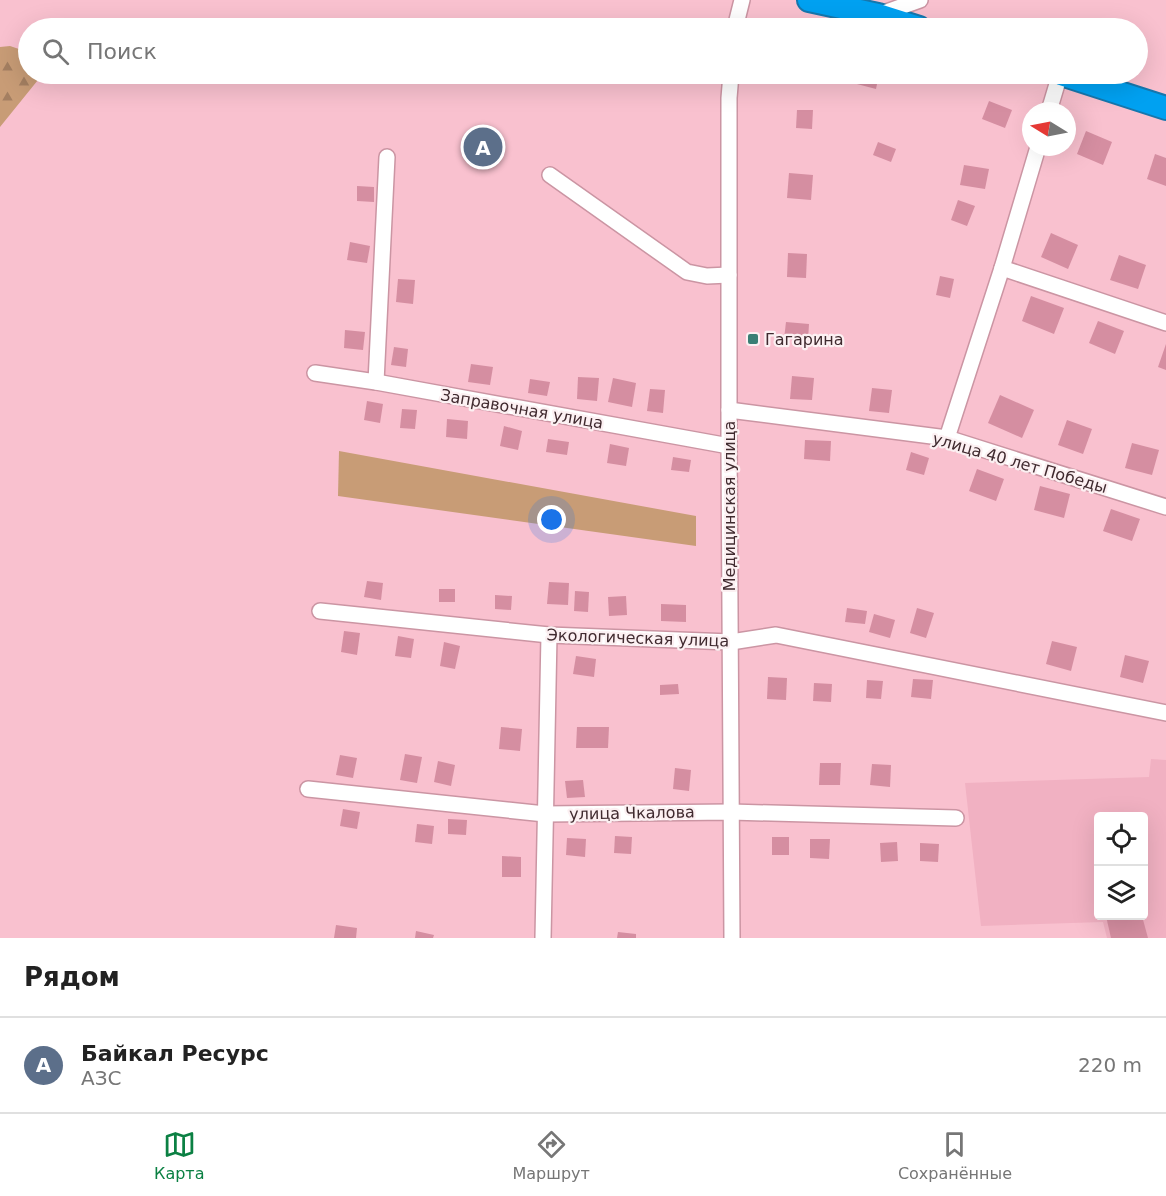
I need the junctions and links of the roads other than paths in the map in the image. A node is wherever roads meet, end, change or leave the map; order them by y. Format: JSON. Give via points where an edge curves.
{"nodes":[{"id":1,"x":742,"y":0,"type":"edge"},
{"id":2,"x":809,"y":0,"type":"edge"},
{"id":3,"x":920,"y":0,"type":"edge"},
{"id":4,"x":878,"y":15,"type":"junction"},
{"id":5,"x":738,"y":18,"type":"edge"},
{"id":6,"x":887,"y":18,"type":"edge"},
{"id":7,"x":730,"y":84,"type":"edge"},
{"id":8,"x":1058,"y":84,"type":"edge"},
{"id":9,"x":1092,"y":84,"type":"edge"},
{"id":10,"x":1052,"y":102,"type":"edge"},
{"id":11,"x":1166,"y":108,"type":"edge"},
{"id":12,"x":1035,"y":156,"type":"edge"},
{"id":13,"x":387,"y":157,"type":"dead end"},
{"id":14,"x":550,"y":175,"type":"dead end"},
{"id":15,"x":1002,"y":268,"type":"junction"},
{"id":16,"x":729,"y":275,"type":"junction"},
{"id":17,"x":1166,"y":323,"type":"edge"},
{"id":18,"x":315,"y":373,"type":"dead end"},
{"id":19,"x":376,"y":382,"type":"junction"},
{"id":20,"x":729,"y":410,"type":"junction"},
{"id":21,"x":947,"y":438,"type":"junction"},
{"id":22,"x":729,"y":446,"type":"junction"},
{"id":23,"x":1166,"y":507,"type":"edge"},
{"id":24,"x":320,"y":611,"type":"dead end"},
{"id":25,"x":549,"y":635,"type":"junction"},
{"id":26,"x":731,"y":642,"type":"junction"},
{"id":27,"x":1166,"y":713,"type":"edge"},
{"id":28,"x":308,"y":789,"type":"dead end"},
{"id":29,"x":731,"y":812,"type":"junction"},
{"id":30,"x":546,"y":814,"type":"junction"},
{"id":31,"x":956,"y":818,"type":"dead end"},
{"id":32,"x":543,"y":938,"type":"edge"},
{"id":33,"x":732,"y":938,"type":"edge"}],
"edges":[{"from":1,"to":5,"type":"street"},
{"from":2,"to":4,"type":"highway"},
{"from":3,"to":4,"type":"street"},
{"from":4,"to":6,"type":"highway"},
{"from":7,"to":16,"type":"street","name":"Медицинская улица"},
{"from":8,"to":10,"type":"street"},
{"from":9,"to":11,"type":"highway"},
{"from":12,"to":15,"type":"street"},
{"from":13,"to":19,"type":"street"},
{"from":14,"to":16,"type":"street","via":[[687,272]]},
{"from":15,"to":17,"type":"street"},
{"from":15,"to":21,"type":"street"},
{"from":16,"to":20,"type":"street","name":"Медицинская улица"},
{"from":18,"to":19,"type":"street","name":"Заправочная улица"},
{"from":19,"to":22,"type":"street","name":"Заправочная улица"},
{"from":20,"to":21,"type":"street","name":"улица 40 лет Победы"},
{"from":20,"to":22,"type":"street","name":"Медицинская улица"},
{"from":21,"to":23,"type":"street","name":"улица 40 лет Победы"},
{"from":22,"to":26,"type":"street","name":"Медицинская улица"},
{"from":24,"to":25,"type":"street","name":"Экологическая улица"},
{"from":25,"to":26,"type":"street","name":"Экологическая улица"},
{"from":25,"to":30,"type":"street"},
{"from":26,"to":27,"type":"street","name":"Экологическая улица","via":[[776,635]]},
{"from":26,"to":29,"type":"street","name":"Медицинская улица"},
{"from":28,"to":30,"type":"street","name":"улица Чкалова"},
{"from":29,"to":30,"type":"street","name":"улица Чкалова"},
{"from":29,"to":31,"type":"street","name":"улица Чкалова"},
{"from":29,"to":33,"type":"street","name":"Медицинская улица"},
{"from":30,"to":32,"type":"street"}]}
